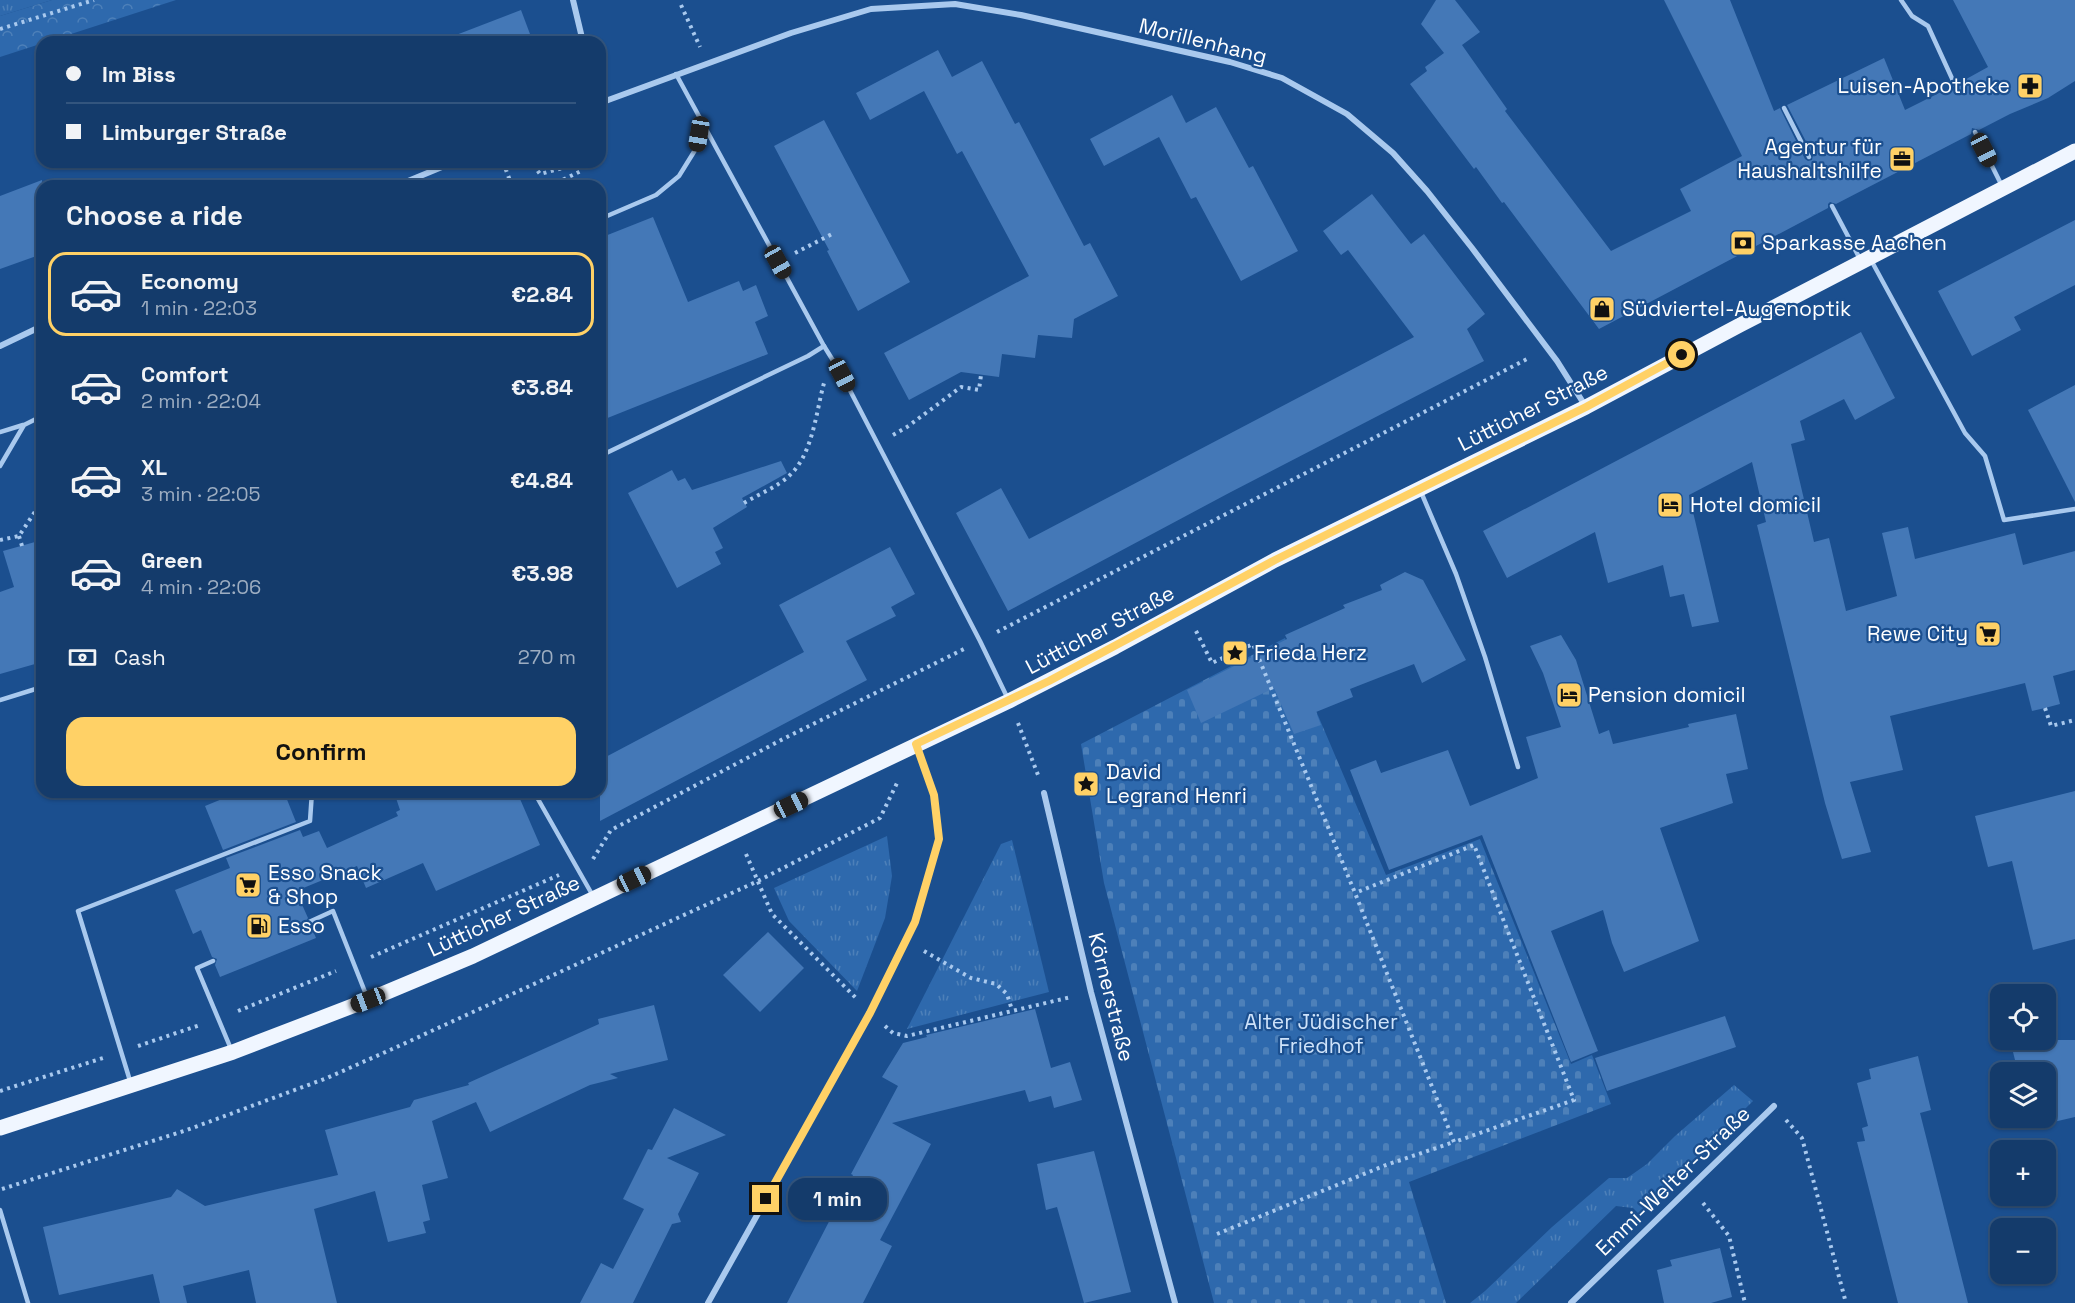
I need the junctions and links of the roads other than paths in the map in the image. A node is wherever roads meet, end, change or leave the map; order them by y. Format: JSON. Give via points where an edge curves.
{"nodes":[{"id":1,"x":573,"y":0,"type":"edge"},
{"id":2,"x":1901,"y":0,"type":"edge"},
{"id":3,"x":582,"y":36,"type":"edge"},
{"id":4,"x":676,"y":74,"type":"junction"},
{"id":5,"x":1955,"y":85,"type":"dead end"},
{"id":6,"x":606,"y":101,"type":"edge"},
{"id":7,"x":1784,"y":108,"type":"dead end"},
{"id":8,"x":702,"y":121,"type":"junction"},
{"id":9,"x":1975,"y":132,"type":"dead end"},
{"id":10,"x":2075,"y":151,"type":"edge"},
{"id":11,"x":1809,"y":157,"type":"dead end"},
{"id":12,"x":439,"y":168,"type":"edge"},
{"id":13,"x":417,"y":177,"type":"junction"},
{"id":14,"x":410,"y":180,"type":"edge"},
{"id":15,"x":418,"y":180,"type":"edge"},
{"id":16,"x":2003,"y":188,"type":"junction"},
{"id":17,"x":1832,"y":206,"type":"dead end"},
{"id":18,"x":606,"y":216,"type":"edge"},
{"id":19,"x":1865,"y":260,"type":"junction"},
{"id":20,"x":36,"y":329,"type":"edge"},
{"id":21,"x":0,"y":346,"type":"edge"},
{"id":22,"x":824,"y":346,"type":"junction"},
{"id":23,"x":1586,"y":407,"type":"junction"},
{"id":24,"x":36,"y":419,"type":"edge"},
{"id":25,"x":24,"y":424,"type":"junction"},
{"id":26,"x":0,"y":432,"type":"edge"},
{"id":27,"x":606,"y":453,"type":"edge"},
{"id":28,"x":0,"y":466,"type":"edge"},
{"id":29,"x":1420,"y":489,"type":"junction"},
{"id":30,"x":2075,"y":509,"type":"edge"},
{"id":31,"x":36,"y":689,"type":"edge"},
{"id":32,"x":0,"y":700,"type":"edge"},
{"id":33,"x":1009,"y":701,"type":"junction"},
{"id":34,"x":916,"y":744,"type":"junction"},
{"id":35,"x":1518,"y":767,"type":"dead end"},
{"id":36,"x":1044,"y":793,"type":"road end"},
{"id":37,"x":312,"y":798,"type":"edge"},
{"id":38,"x":537,"y":798,"type":"edge"},
{"id":39,"x":594,"y":898,"type":"junction"},
{"id":40,"x":309,"y":922,"type":"dead end"},
{"id":41,"x":213,"y":961,"type":"dead end"},
{"id":42,"x":368,"y":1000,"type":"junction"},
{"id":43,"x":233,"y":1052,"type":"junction"},
{"id":44,"x":132,"y":1086,"type":"junction"},
{"id":45,"x":1774,"y":1106,"type":"road end"},
{"id":46,"x":0,"y":1128,"type":"edge"},
{"id":47,"x":0,"y":1210,"type":"edge"},
{"id":48,"x":28,"y":1303,"type":"edge"},
{"id":49,"x":708,"y":1303,"type":"edge"},
{"id":50,"x":1175,"y":1303,"type":"edge"},
{"id":51,"x":1571,"y":1303,"type":"edge"}],
"edges":[{"from":1,"to":3,"type":"street"},
{"from":2,"to":5,"type":"lane","via":[[1911,16],[1928,26]]},
{"from":4,"to":6,"type":"street","name":"Morillenhang"},
{"from":4,"to":8,"type":"lane"},
{"from":4,"to":23,"type":"street","name":"Morillenhang","via":[[871,9],[955,4],[1230,62],[1282,78],[1347,114],[1393,153],[1427,190],[1557,361]]},
{"from":7,"to":11,"type":"lane"},
{"from":8,"to":18,"type":"lane","via":[[698,147],[679,176],[656,195]]},
{"from":8,"to":22,"type":"lane"},
{"from":9,"to":16,"type":"lane"},
{"from":10,"to":16,"type":"main road","name":"Lütticher Straße"},
{"from":12,"to":13,"type":"street"},
{"from":13,"to":14,"type":"street"},
{"from":13,"to":15,"type":"lane"},
{"from":16,"to":19,"type":"main road","name":"Lütticher Straße"},
{"from":17,"to":19,"type":"lane"},
{"from":19,"to":23,"type":"main road","name":"Lütticher Straße"},
{"from":19,"to":30,"type":"lane","via":[[1965,433],[1985,456],[2004,520]]},
{"from":20,"to":21,"type":"street"},
{"from":22,"to":27,"type":"lane"},
{"from":22,"to":33,"type":"lane","name":"Lütticher Straße","via":[[878,443]]},
{"from":23,"to":29,"type":"main road","name":"Lütticher Straße"},
{"from":24,"to":25,"type":"lane"},
{"from":25,"to":26,"type":"lane"},
{"from":25,"to":28,"type":"lane"},
{"from":29,"to":33,"type":"main road","name":"Lütticher Straße","via":[[1275,560]]},
{"from":29,"to":35,"type":"lane","via":[[1456,574]]},
{"from":31,"to":32,"type":"lane"},
{"from":33,"to":34,"type":"main road","name":"Lütticher Straße"},
{"from":34,"to":39,"type":"main road","name":"Lütticher Straße"},
{"from":34,"to":49,"type":"street","via":[[934,795],[939,839],[915,922],[870,1013]]},
{"from":36,"to":50,"type":"street","name":"Körnerstraße","via":[[1091,992]]},
{"from":37,"to":44,"type":"lane","via":[[310,821],[78,911]]},
{"from":38,"to":39,"type":"lane"},
{"from":39,"to":42,"type":"main road","name":"Lütticher Straße","via":[[473,956]]},
{"from":40,"to":42,"type":"lane","via":[[333,911]]},
{"from":41,"to":43,"type":"lane","via":[[197,968]]},
{"from":42,"to":43,"type":"main road","name":"Lütticher Straße"},
{"from":43,"to":44,"type":"main road","name":"Lütticher Straße"},
{"from":44,"to":46,"type":"main road","name":"Lütticher Straße"},
{"from":45,"to":51,"type":"street","name":"Emmi-Welter-Straße"},
{"from":47,"to":48,"type":"lane"}]}
